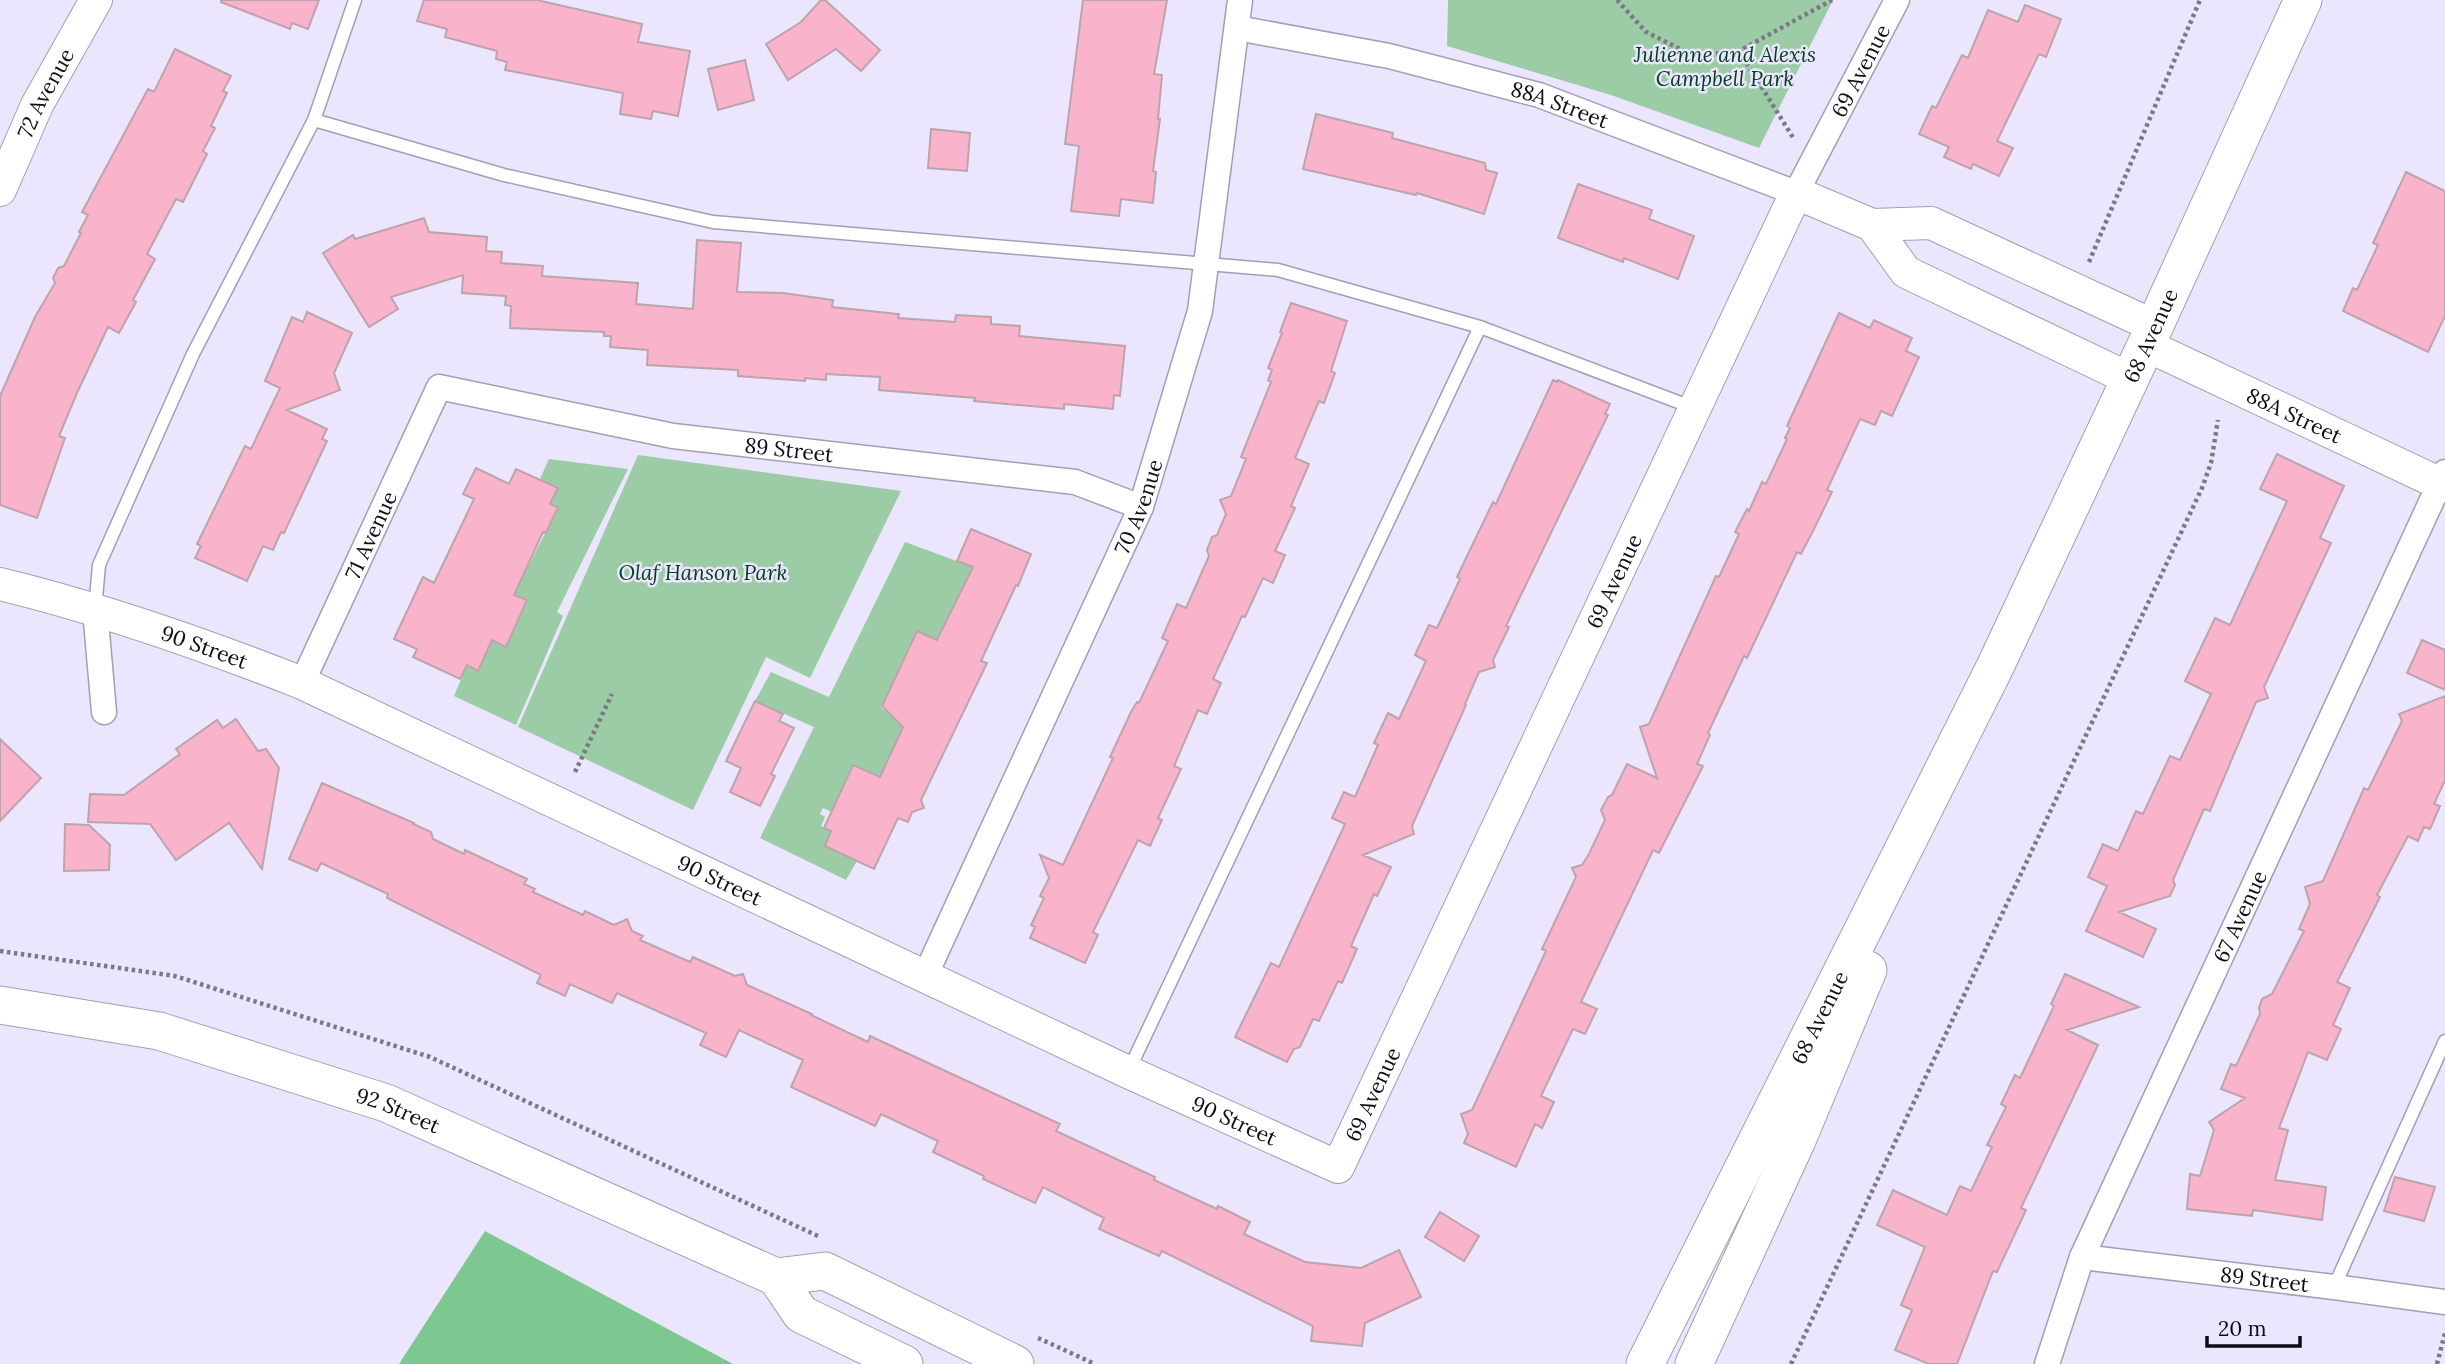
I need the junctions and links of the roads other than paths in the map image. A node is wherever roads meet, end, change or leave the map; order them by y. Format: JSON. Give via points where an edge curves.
{"nodes":[{"id":1,"x":96,"y":0,"type":"edge"},
{"id":2,"x":355,"y":0,"type":"edge"},
{"id":3,"x":1240,"y":0,"type":"edge"},
{"id":4,"x":1897,"y":0,"type":"edge"},
{"id":5,"x":2303,"y":0,"type":"edge"},
{"id":6,"x":1237,"y":28,"type":"junction"},
{"id":7,"x":314,"y":120,"type":"junction"},
{"id":8,"x":3,"y":177,"type":"edge"},
{"id":9,"x":1796,"y":193,"type":"junction"},
{"id":10,"x":1872,"y":225,"type":"junction"},
{"id":11,"x":1206,"y":265,"type":"junction"},
{"id":12,"x":1480,"y":327,"type":"junction"},
{"id":13,"x":2150,"y":335,"type":"junction"},
{"id":14,"x":2130,"y":379,"type":"junction"},
{"id":15,"x":439,"y":387,"type":"joint"},
{"id":16,"x":1695,"y":408,"type":"junction"},
{"id":17,"x":2443,"y":481,"type":"edge"},
{"id":18,"x":1141,"y":508,"type":"junction"},
{"id":19,"x":0,"y":584,"type":"edge"},
{"id":20,"x":95,"y":610,"type":"junction"},
{"id":21,"x":1994,"y":669,"type":"junction"},
{"id":22,"x":302,"y":683,"type":"junction"},
{"id":23,"x":104,"y":712,"type":"dead end"},
{"id":24,"x":925,"y":976,"type":"junction"},
{"id":25,"x":0,"y":1005,"type":"edge"},
{"id":26,"x":2445,"y":1041,"type":"edge"},
{"id":27,"x":1128,"y":1072,"type":"junction"},
{"id":28,"x":1338,"y":1167,"type":"joint"},
{"id":29,"x":2082,"y":1257,"type":"junction"},
{"id":30,"x":776,"y":1277,"type":"junction"},
{"id":31,"x":2334,"y":1287,"type":"junction"},
{"id":32,"x":2445,"y":1302,"type":"edge"},
{"id":33,"x":1024,"y":1350,"type":"edge"},
{"id":34,"x":904,"y":1364,"type":"edge"},
{"id":35,"x":1645,"y":1364,"type":"edge"},
{"id":36,"x":1694,"y":1364,"type":"edge"},
{"id":37,"x":2046,"y":1364,"type":"edge"}],
"edges":[{"from":1,"to":8,"type":"street","name":"72 Avenue"},
{"from":2,"to":7,"type":"lane"},
{"from":3,"to":6,"type":"street","name":"70 Avenue"},
{"from":4,"to":9,"type":"street","name":"69 Avenue"},
{"from":5,"to":13,"type":"main road","name":"68 Avenue"},
{"from":6,"to":9,"type":"street","name":"88A Street","via":[[1389,56],[1539,95]]},
{"from":6,"to":11,"type":"street","name":"70 Avenue"},
{"from":7,"to":11,"type":"lane","via":[[504,175],[713,222]]},
{"from":7,"to":20,"type":"lane","via":[[187,366],[99,565]]},
{"from":9,"to":10,"type":"street","name":"88A Street"},
{"from":9,"to":16,"type":"street","name":"69 Avenue"},
{"from":10,"to":13,"type":"street","name":"88A Street","via":[[1931,223]]},
{"from":10,"to":14,"type":"street","via":[[1906,272]]},
{"from":11,"to":12,"type":"lane","via":[[1278,271]]},
{"from":11,"to":18,"type":"street","name":"70 Avenue","via":[[1200,311]]},
{"from":12,"to":16,"type":"lane"},
{"from":12,"to":27,"type":"lane"},
{"from":13,"to":14,"type":"main road","name":"68 Avenue"},
{"from":13,"to":17,"type":"street","name":"88A Street"},
{"from":14,"to":21,"type":"main road","name":"68 Avenue"},
{"from":15,"to":18,"type":"street","name":"89 Street","via":[[673,436],[1075,482]]},
{"from":15,"to":22,"type":"street","name":"71 Avenue"},
{"from":16,"to":28,"type":"street","name":"69 Avenue"},
{"from":17,"to":29,"type":"street","name":"67 Avenue"},
{"from":18,"to":24,"type":"street","name":"70 Avenue"},
{"from":19,"to":20,"type":"street","name":"90 Street"},
{"from":20,"to":22,"type":"street","name":"90 Street","via":[[206,645]]},
{"from":20,"to":23,"type":"street"},
{"from":21,"to":35,"type":"main road","name":"68 Avenue"},
{"from":21,"to":36,"type":"main road","name":"68 Avenue","via":[[1797,1140]]},
{"from":22,"to":24,"type":"street","name":"90 Street"},
{"from":24,"to":27,"type":"street","name":"90 Street"},
{"from":25,"to":30,"type":"main road","name":"92 Street","via":[[159,1031],[386,1102]]},
{"from":26,"to":31,"type":"lane"},
{"from":27,"to":28,"type":"street","name":"90 Street"},
{"from":29,"to":31,"type":"street","name":"89 Street"},
{"from":29,"to":37,"type":"street","name":"67 Avenue"},
{"from":30,"to":33,"type":"main road","via":[[825,1271]]},
{"from":30,"to":34,"type":"main road","via":[[801,1314]]},
{"from":31,"to":32,"type":"street","name":"89 Street"}]}
